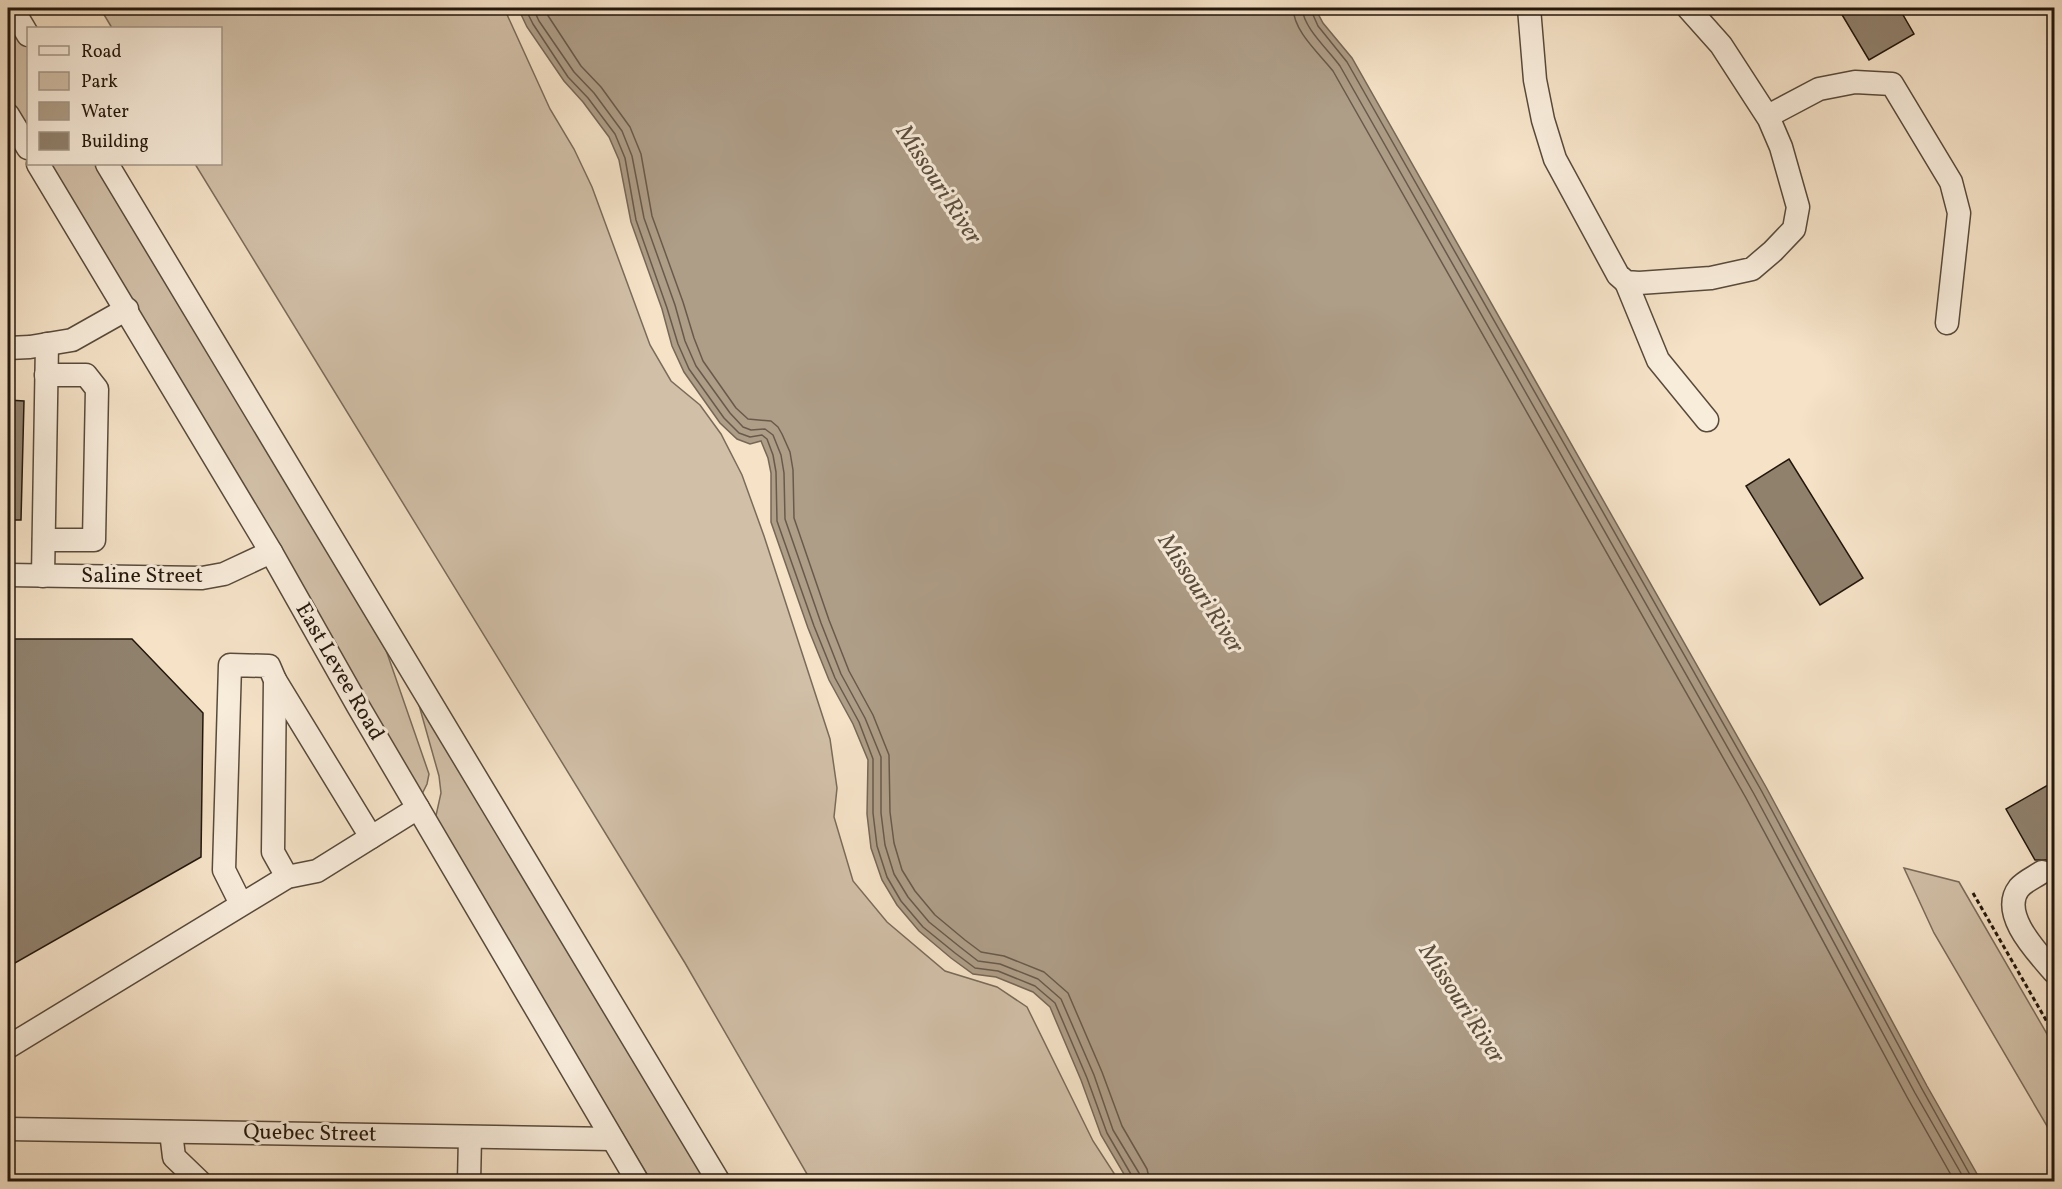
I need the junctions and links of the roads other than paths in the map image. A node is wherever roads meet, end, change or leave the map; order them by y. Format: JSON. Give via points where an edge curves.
{"nodes":[{"id":1,"x":12,"y":8,"type":"edge"},
{"id":2,"x":1529,"y":8,"type":"edge"},
{"id":3,"x":1688,"y":8,"type":"edge"},
{"id":4,"x":27,"y":33,"type":"edge"},
{"id":5,"x":8,"y":115,"type":"edge"},
{"id":6,"x":1767,"y":116,"type":"junction"},
{"id":7,"x":27,"y":146,"type":"edge"},
{"id":8,"x":39,"y":165,"type":"edge"},
{"id":9,"x":108,"y":165,"type":"edge"},
{"id":10,"x":1626,"y":282,"type":"junction"},
{"id":11,"x":127,"y":309,"type":"junction"},
{"id":12,"x":1947,"y":323,"type":"dead end"},
{"id":13,"x":47,"y":344,"type":"junction"},
{"id":14,"x":8,"y":348,"type":"edge"},
{"id":15,"x":46,"y":375,"type":"junction"},
{"id":16,"x":1707,"y":420,"type":"dead end"},
{"id":17,"x":44,"y":540,"type":"junction"},
{"id":18,"x":271,"y":552,"type":"junction"},
{"id":19,"x":8,"y":575,"type":"edge"},
{"id":20,"x":43,"y":576,"type":"junction"},
{"id":21,"x":275,"y":681,"type":"junction"},
{"id":22,"x":418,"y":808,"type":"junction"},
{"id":23,"x":371,"y":837,"type":"junction"},
{"id":24,"x":2042,"y":872,"type":"dead end"},
{"id":25,"x":287,"y":877,"type":"junction"},
{"id":26,"x":241,"y":904,"type":"junction"},
{"id":27,"x":2055,"y":972,"type":"edge"},
{"id":28,"x":8,"y":1047,"type":"edge"},
{"id":29,"x":8,"y":1129,"type":"edge"},
{"id":30,"x":171,"y":1132,"type":"junction"},
{"id":31,"x":470,"y":1137,"type":"junction"},
{"id":32,"x":612,"y":1139,"type":"junction"},
{"id":33,"x":200,"y":1182,"type":"edge"},
{"id":34,"x":469,"y":1182,"type":"edge"},
{"id":35,"x":638,"y":1182,"type":"edge"},
{"id":36,"x":718,"y":1182,"type":"edge"}],
"edges":[{"from":1,"to":4,"type":"street"},
{"from":2,"to":10,"type":"street","via":[[1535,81],[1555,159],[1615,270]]},
{"from":3,"to":6,"type":"street","via":[[1721,45]]},
{"from":5,"to":7,"type":"street"},
{"from":6,"to":10,"type":"street","via":[[1781,147],[1798,207],[1794,229],[1752,269],[1711,279]]},
{"from":6,"to":12,"type":"street","via":[[1819,90],[1855,82],[1892,84],[1951,182],[1959,213]]},
{"from":8,"to":11,"type":"street","name":"East Levee Road"},
{"from":9,"to":36,"type":"street"},
{"from":10,"to":16,"type":"street","via":[[1658,360]]},
{"from":11,"to":13,"type":"street","via":[[72,340]]},
{"from":11,"to":18,"type":"street","name":"East Levee Road"},
{"from":13,"to":14,"type":"street"},
{"from":13,"to":15,"type":"street"},
{"from":15,"to":17,"type":"street"},
{"from":15,"to":17,"type":"street","via":[[86,375],[97,389],[94,540]]},
{"from":17,"to":20,"type":"street"},
{"from":18,"to":20,"type":"street","name":"Saline Street","via":[[235,569],[202,578]]},
{"from":18,"to":22,"type":"street","name":"East Levee Road"},
{"from":19,"to":20,"type":"street","name":"Saline Street"},
{"from":21,"to":23,"type":"street"},
{"from":21,"to":25,"type":"street","via":[[273,852]]},
{"from":21,"to":26,"type":"street","via":[[269,666],[230,665],[224,870]]},
{"from":22,"to":23,"type":"street"},
{"from":22,"to":32,"type":"street","name":"East Levee Road"},
{"from":23,"to":25,"type":"street","via":[[317,871]]},
{"from":24,"to":27,"type":"street","via":[[2021,886],[2013,907],[2017,923]]},
{"from":25,"to":26,"type":"street"},
{"from":26,"to":28,"type":"street"},
{"from":29,"to":30,"type":"street","name":"Quebec Street"},
{"from":30,"to":31,"type":"street","name":"Quebec Street"},
{"from":30,"to":33,"type":"street","via":[[174,1157]]},
{"from":31,"to":32,"type":"street","name":"Quebec Street"},
{"from":31,"to":34,"type":"street"},
{"from":32,"to":35,"type":"street","name":"East Levee Road"}]}
